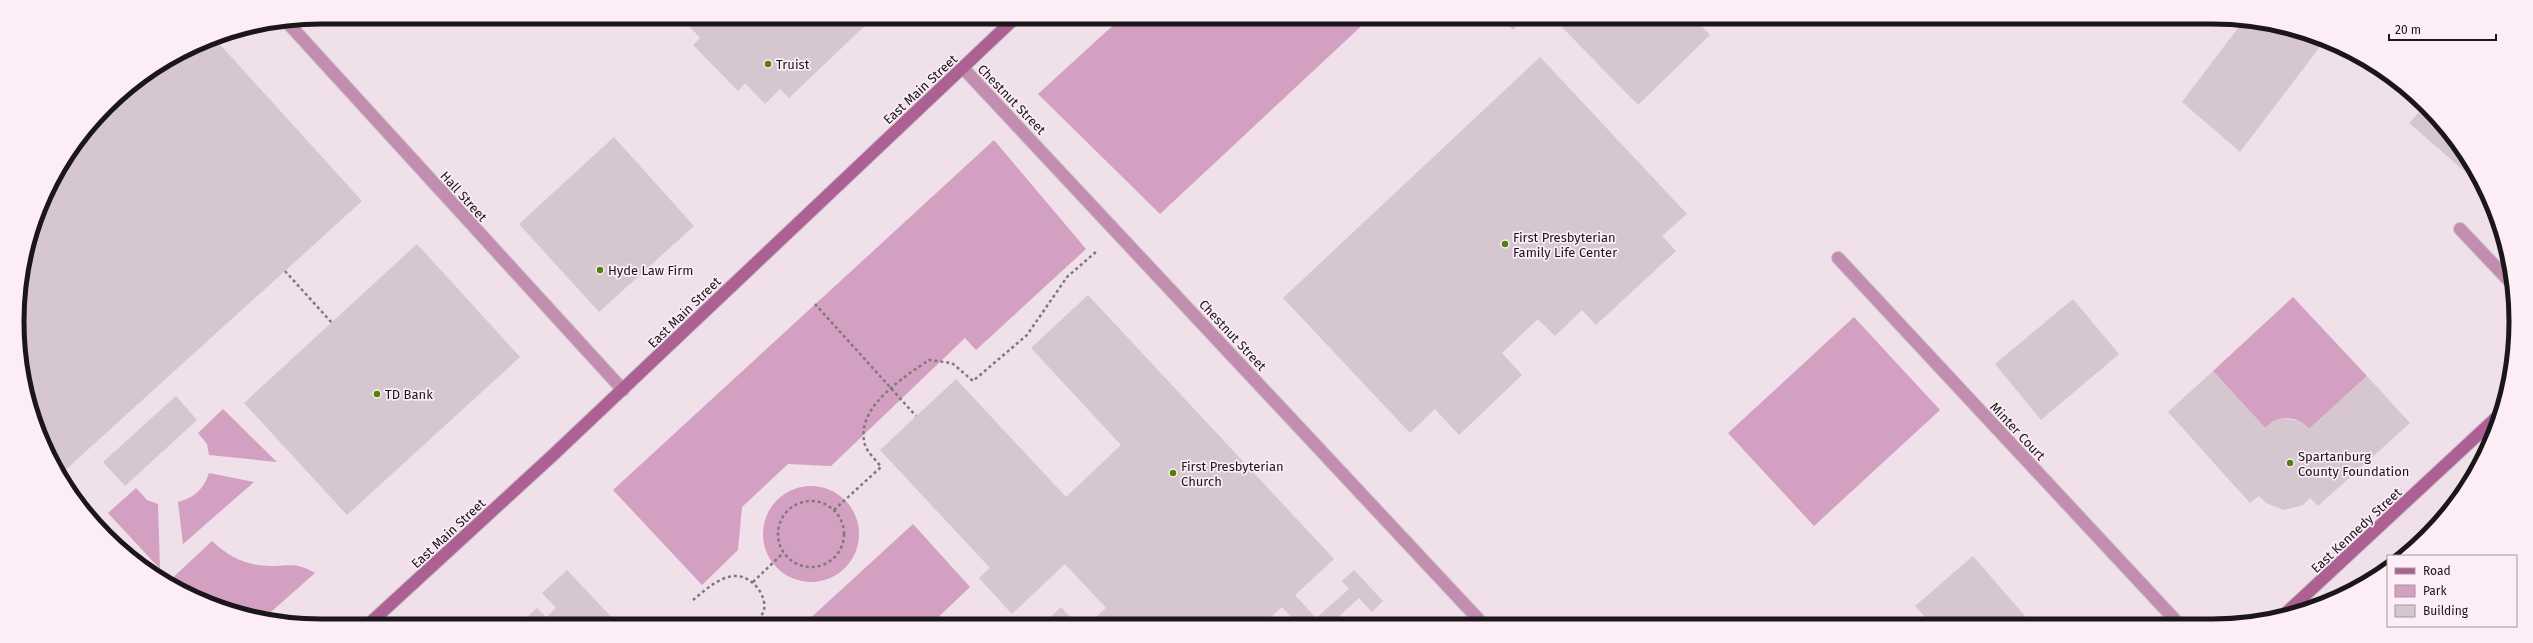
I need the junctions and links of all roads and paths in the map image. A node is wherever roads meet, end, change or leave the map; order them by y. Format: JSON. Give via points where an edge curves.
{"nodes":[{"id":1,"x":1009,"y":24,"type":"edge"},
{"id":2,"x":292,"y":26,"type":"edge"},
{"id":3,"x":963,"y":68,"type":"junction"},
{"id":4,"x":2460,"y":229,"type":"dead end"},
{"id":5,"x":1097,"y":251,"type":"dead end"},
{"id":6,"x":1838,"y":258,"type":"dead end"},
{"id":7,"x":285,"y":271,"type":"dead end"},
{"id":8,"x":2505,"y":277,"type":"edge"},
{"id":9,"x":815,"y":304,"type":"dead end"},
{"id":10,"x":332,"y":323,"type":"dead end"},
{"id":11,"x":889,"y":387,"type":"junction"},
{"id":12,"x":623,"y":390,"type":"junction"},
{"id":13,"x":916,"y":416,"type":"dead end"},
{"id":14,"x":2491,"y":423,"type":"edge"},
{"id":15,"x":834,"y":510,"type":"junction"},
{"id":16,"x":783,"y":553,"type":"junction"},
{"id":17,"x":753,"y":582,"type":"junction"},
{"id":18,"x":693,"y":600,"type":"dead end"},
{"id":19,"x":2291,"y":608,"type":"edge"},
{"id":20,"x":374,"y":619,"type":"edge"},
{"id":21,"x":758,"y":619,"type":"edge"},
{"id":22,"x":1478,"y":619,"type":"edge"},
{"id":23,"x":2174,"y":619,"type":"edge"}],
"edges":[{"from":1,"to":3,"type":"street","name":"East Main Street"},
{"from":2,"to":12,"type":"street","name":"Hall Street"},
{"from":3,"to":12,"type":"street","name":"East Main Street"},
{"from":3,"to":22,"type":"street","name":"Chestnut Street"},
{"from":4,"to":8,"type":"street"},
{"from":5,"to":11,"type":"path","via":[[1067,277],[1027,335],[974,382],[952,363],[929,360]]},
{"from":6,"to":23,"type":"street","name":"Minter Court"},
{"from":7,"to":10,"type":"path"},
{"from":9,"to":11,"type":"path"},
{"from":11,"to":13,"type":"path"},
{"from":11,"to":15,"type":"path","via":[[864,423],[865,445],[881,467]]},
{"from":12,"to":20,"type":"street","name":"East Main Street"},
{"from":14,"to":19,"type":"street","name":"East Kennedy Street"},
{"from":15,"to":16,"type":"path","via":[[826,504],[805,500],[787,510],[780,520],[777,531],[778,543]]},
{"from":15,"to":16,"type":"path","via":[[841,518],[844,533],[841,548],[834,558],[825,564],[802,566]]},
{"from":16,"to":17,"type":"path"},
{"from":17,"to":18,"type":"path","via":[[736,576],[714,583]]},
{"from":17,"to":21,"type":"path","via":[[762,597],[764,610]]}]}
